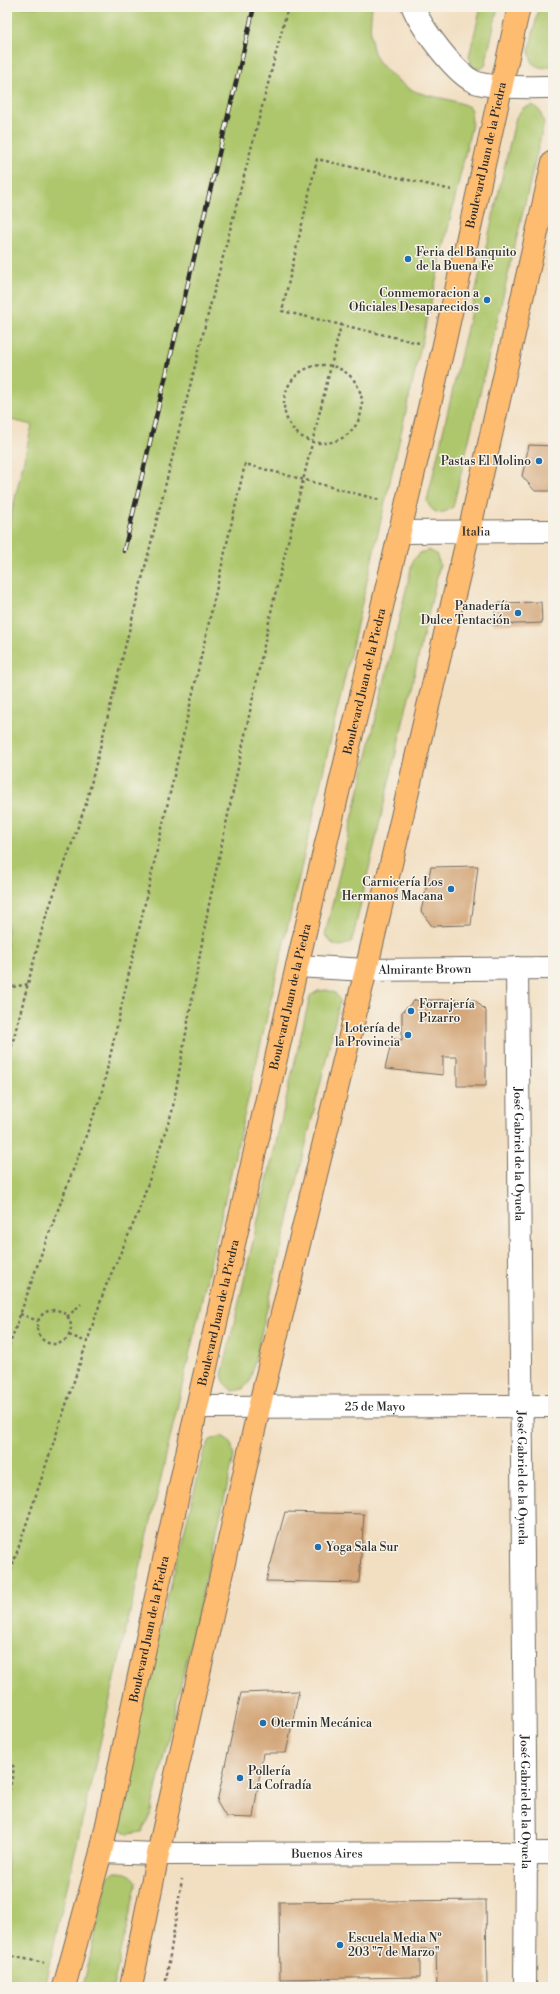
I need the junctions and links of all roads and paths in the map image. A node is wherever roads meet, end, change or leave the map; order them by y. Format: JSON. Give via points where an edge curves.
{"nodes":[{"id":1,"x":288,"y":7,"type":"edge"},
{"id":2,"x":413,"y":7,"type":"edge"},
{"id":3,"x":519,"y":7,"type":"edge"},
{"id":4,"x":502,"y":87,"type":"junction"},
{"id":5,"x":553,"y":88,"type":"edge"},
{"id":6,"x":553,"y":162,"type":"edge"},
{"id":7,"x":477,"y":196,"type":"junction"},
{"id":8,"x":341,"y":325,"type":"junction"},
{"id":9,"x":443,"y":349,"type":"junction"},
{"id":10,"x":331,"y":366,"type":"junction"},
{"id":11,"x":313,"y":442,"type":"junction"},
{"id":12,"x":303,"y":480,"type":"junction"},
{"id":13,"x":406,"y":507,"type":"junction"},
{"id":14,"x":553,"y":531,"type":"edge"},
{"id":15,"x":399,"y":532,"type":"junction"},
{"id":16,"x":469,"y":532,"type":"junction"},
{"id":17,"x":297,"y":966,"type":"junction"},
{"id":18,"x":516,"y":968,"type":"junction"},
{"id":19,"x":553,"y":968,"type":"edge"},
{"id":20,"x":366,"y":970,"type":"junction"},
{"id":21,"x":29,"y":984,"type":"junction"},
{"id":22,"x":7,"y":988,"type":"edge"},
{"id":23,"x":7,"y":1064,"type":"edge"},
{"id":24,"x":81,"y":1304,"type":"dead end"},
{"id":25,"x":20,"y":1314,"type":"junction"},
{"id":26,"x":67,"y":1317,"type":"junction"},
{"id":27,"x":38,"y":1321,"type":"junction"},
{"id":28,"x":69,"y":1335,"type":"junction"},
{"id":29,"x":87,"y":1342,"type":"junction"},
{"id":30,"x":7,"y":1352,"type":"edge"},
{"id":31,"x":521,"y":1406,"type":"junction"},
{"id":32,"x":553,"y":1406,"type":"edge"},
{"id":33,"x":197,"y":1407,"type":"junction"},
{"id":34,"x":259,"y":1408,"type":"junction"},
{"id":35,"x":7,"y":1582,"type":"edge"},
{"id":36,"x":7,"y":1754,"type":"edge"},
{"id":37,"x":7,"y":1801,"type":"edge"},
{"id":38,"x":101,"y":1852,"type":"junction"},
{"id":39,"x":186,"y":1853,"type":"junction"},
{"id":40,"x":526,"y":1853,"type":"junction"},
{"id":41,"x":553,"y":1853,"type":"edge"},
{"id":42,"x":158,"y":1854,"type":"junction"},
{"id":43,"x":7,"y":1955,"type":"edge"},
{"id":44,"x":67,"y":1978,"type":"edge"},
{"id":45,"x":131,"y":1987,"type":"edge"},
{"id":46,"x":165,"y":1987,"type":"edge"},
{"id":47,"x":525,"y":1987,"type":"edge"}],
"edges":[{"from":1,"to":21,"type":"path","via":[[206,322],[86,804],[44,922]]},
{"from":2,"to":4,"type":"street","via":[[418,20],[446,56],[472,81]]},
{"from":3,"to":4,"type":"main road","name":"Boulevard Juan de la Piedra"},
{"from":4,"to":5,"type":"street"},
{"from":4,"to":7,"type":"main road","name":"Boulevard Juan de la Piedra"},
{"from":6,"to":16,"type":"main road"},
{"from":7,"to":8,"type":"path","via":[[317,158],[282,311]]},
{"from":7,"to":9,"type":"main road","name":"Boulevard Juan de la Piedra"},
{"from":8,"to":9,"type":"path"},
{"from":8,"to":10,"type":"path"},
{"from":9,"to":13,"type":"main road","name":"Boulevard Juan de la Piedra"},
{"from":10,"to":11,"type":"path"},
{"from":10,"to":11,"type":"path","via":[[315,365],[303,370],[293,378],[287,389],[284,407],[290,425],[298,435]]},
{"from":10,"to":11,"type":"path","via":[[352,377],[359,388],[361,415],[355,427],[346,436],[334,442]]},
{"from":11,"to":12,"type":"path"},
{"from":12,"to":13,"type":"path"},
{"from":12,"to":25,"type":"path","via":[[245,464],[102,1096]]},
{"from":12,"to":29,"type":"path","via":[[273,603],[208,909],[172,1112],[138,1213],[105,1288]]},
{"from":13,"to":15,"type":"main road","name":"Boulevard Juan de la Piedra"},
{"from":14,"to":16,"type":"street","name":"Italia"},
{"from":15,"to":16,"type":"street","name":"Italia"},
{"from":15,"to":17,"type":"main road","name":"Boulevard Juan de la Piedra"},
{"from":16,"to":20,"type":"main road"},
{"from":17,"to":20,"type":"street","name":"Almirante Brown"},
{"from":17,"to":33,"type":"main road","name":"Boulevard Juan de la Piedra"},
{"from":18,"to":19,"type":"street","name":"Almirante Brown"},
{"from":18,"to":20,"type":"street","name":"Almirante Brown"},
{"from":18,"to":31,"type":"street","name":"José Gabriel de la Oyuela"},
{"from":20,"to":34,"type":"main road"},
{"from":21,"to":22,"type":"path"},
{"from":21,"to":23,"type":"path"},
{"from":24,"to":26,"type":"path"},
{"from":25,"to":27,"type":"path"},
{"from":25,"to":30,"type":"path"},
{"from":26,"to":27,"type":"path","via":[[61,1312],[50,1310],[40,1316]]},
{"from":26,"to":28,"type":"path","via":[[71,1324]]},
{"from":27,"to":28,"type":"path","via":[[37,1332],[44,1342],[61,1343]]},
{"from":28,"to":29,"type":"path"},
{"from":29,"to":35,"type":"path"},
{"from":31,"to":32,"type":"street","name":"25 de Mayo"},
{"from":31,"to":34,"type":"street","name":"25 de Mayo"},
{"from":31,"to":40,"type":"street","name":"José Gabriel de la Oyuela"},
{"from":33,"to":34,"type":"street","name":"25 de Mayo"},
{"from":33,"to":38,"type":"main road","name":"Boulevard Juan de la Piedra"},
{"from":34,"to":42,"type":"main road"},
{"from":36,"to":37,"type":"path","via":[[14,1768]]},
{"from":38,"to":42,"type":"street","name":"Buenos Aires"},
{"from":38,"to":44,"type":"main road","name":"Boulevard Juan de la Piedra"},
{"from":39,"to":40,"type":"street","name":"Buenos Aires"},
{"from":39,"to":42,"type":"street","name":"Buenos Aires"},
{"from":39,"to":46,"type":"path"},
{"from":40,"to":41,"type":"street","name":"Buenos Aires"},
{"from":40,"to":47,"type":"street","name":"José Gabriel de la Oyuela"},
{"from":42,"to":45,"type":"main road"},
{"from":43,"to":44,"type":"path"}]}
